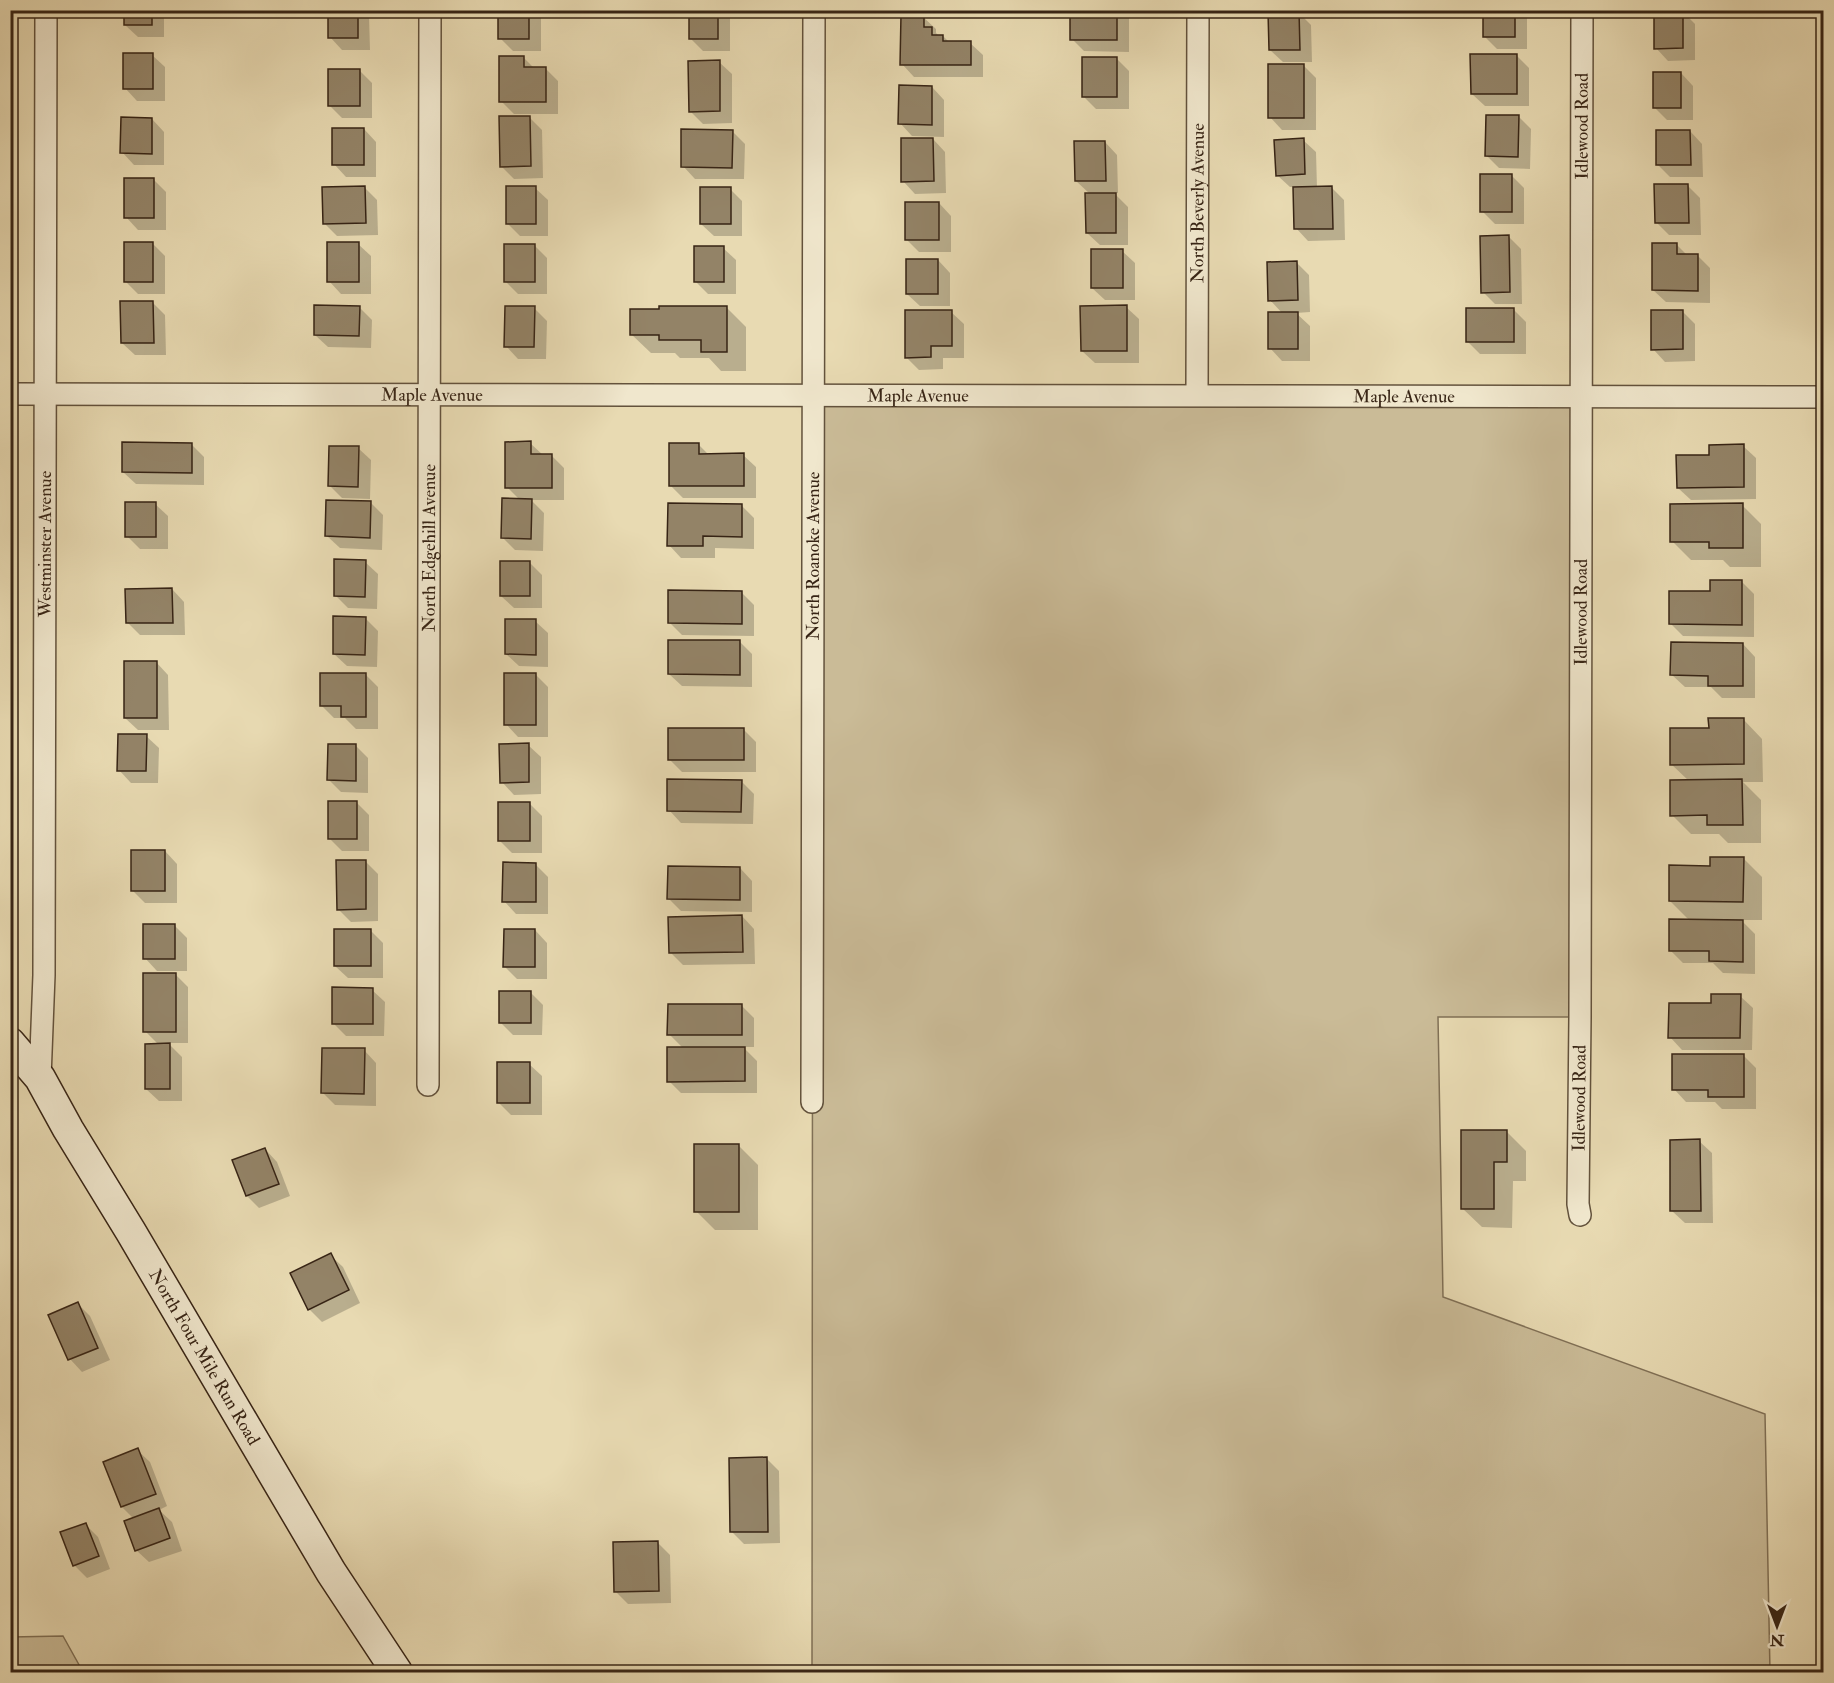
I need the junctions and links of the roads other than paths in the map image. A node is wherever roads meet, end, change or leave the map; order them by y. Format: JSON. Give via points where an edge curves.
{"nodes":[{"id":1,"x":46,"y":10,"type":"edge"},
{"id":2,"x":430,"y":10,"type":"edge"},
{"id":3,"x":814,"y":10,"type":"edge"},
{"id":4,"x":1198,"y":10,"type":"edge"},
{"id":5,"x":1582,"y":10,"type":"edge"},
{"id":6,"x":10,"y":394,"type":"edge"},
{"id":7,"x":45,"y":394,"type":"junction"},
{"id":8,"x":429,"y":395,"type":"junction"},
{"id":9,"x":813,"y":395,"type":"junction"},
{"id":10,"x":1197,"y":395,"type":"junction"},
{"id":11,"x":1581,"y":396,"type":"junction"},
{"id":12,"x":1824,"y":397,"type":"edge"},
{"id":13,"x":10,"y":1043,"type":"edge"},
{"id":14,"x":40,"y":1078,"type":"junction"},
{"id":15,"x":428,"y":1085,"type":"dead end"},
{"id":16,"x":812,"y":1102,"type":"dead end"},
{"id":17,"x":1580,"y":1215,"type":"dead end"},
{"id":18,"x":397,"y":1672,"type":"edge"}],
"edges":[{"from":1,"to":7,"type":"street","name":"Westminster Avenue"},
{"from":2,"to":8,"type":"street","name":"North Edgehill Avenue"},
{"from":3,"to":9,"type":"street","name":"North Roanoke Avenue"},
{"from":4,"to":10,"type":"street","name":"North Beverly Avenue"},
{"from":5,"to":11,"type":"street","name":"Idlewood Road"},
{"from":6,"to":7,"type":"street","name":"Maple Avenue"},
{"from":7,"to":8,"type":"street","name":"Maple Avenue"},
{"from":7,"to":14,"type":"street","name":"Westminster Avenue","via":[[44,975]]},
{"from":8,"to":9,"type":"street","name":"Maple Avenue"},
{"from":8,"to":15,"type":"street","name":"North Edgehill Avenue"},
{"from":9,"to":10,"type":"street","name":"Maple Avenue"},
{"from":9,"to":16,"type":"street","name":"North Roanoke Avenue"},
{"from":10,"to":11,"type":"street","name":"Maple Avenue"},
{"from":11,"to":12,"type":"street","name":"Maple Avenue"},
{"from":11,"to":17,"type":"street","name":"Idlewood Road"},
{"from":13,"to":14,"type":"street","name":"North Four Mile Run Road"},
{"from":14,"to":18,"type":"street","name":"North Four Mile Run Road","via":[[331,1572]]}]}
